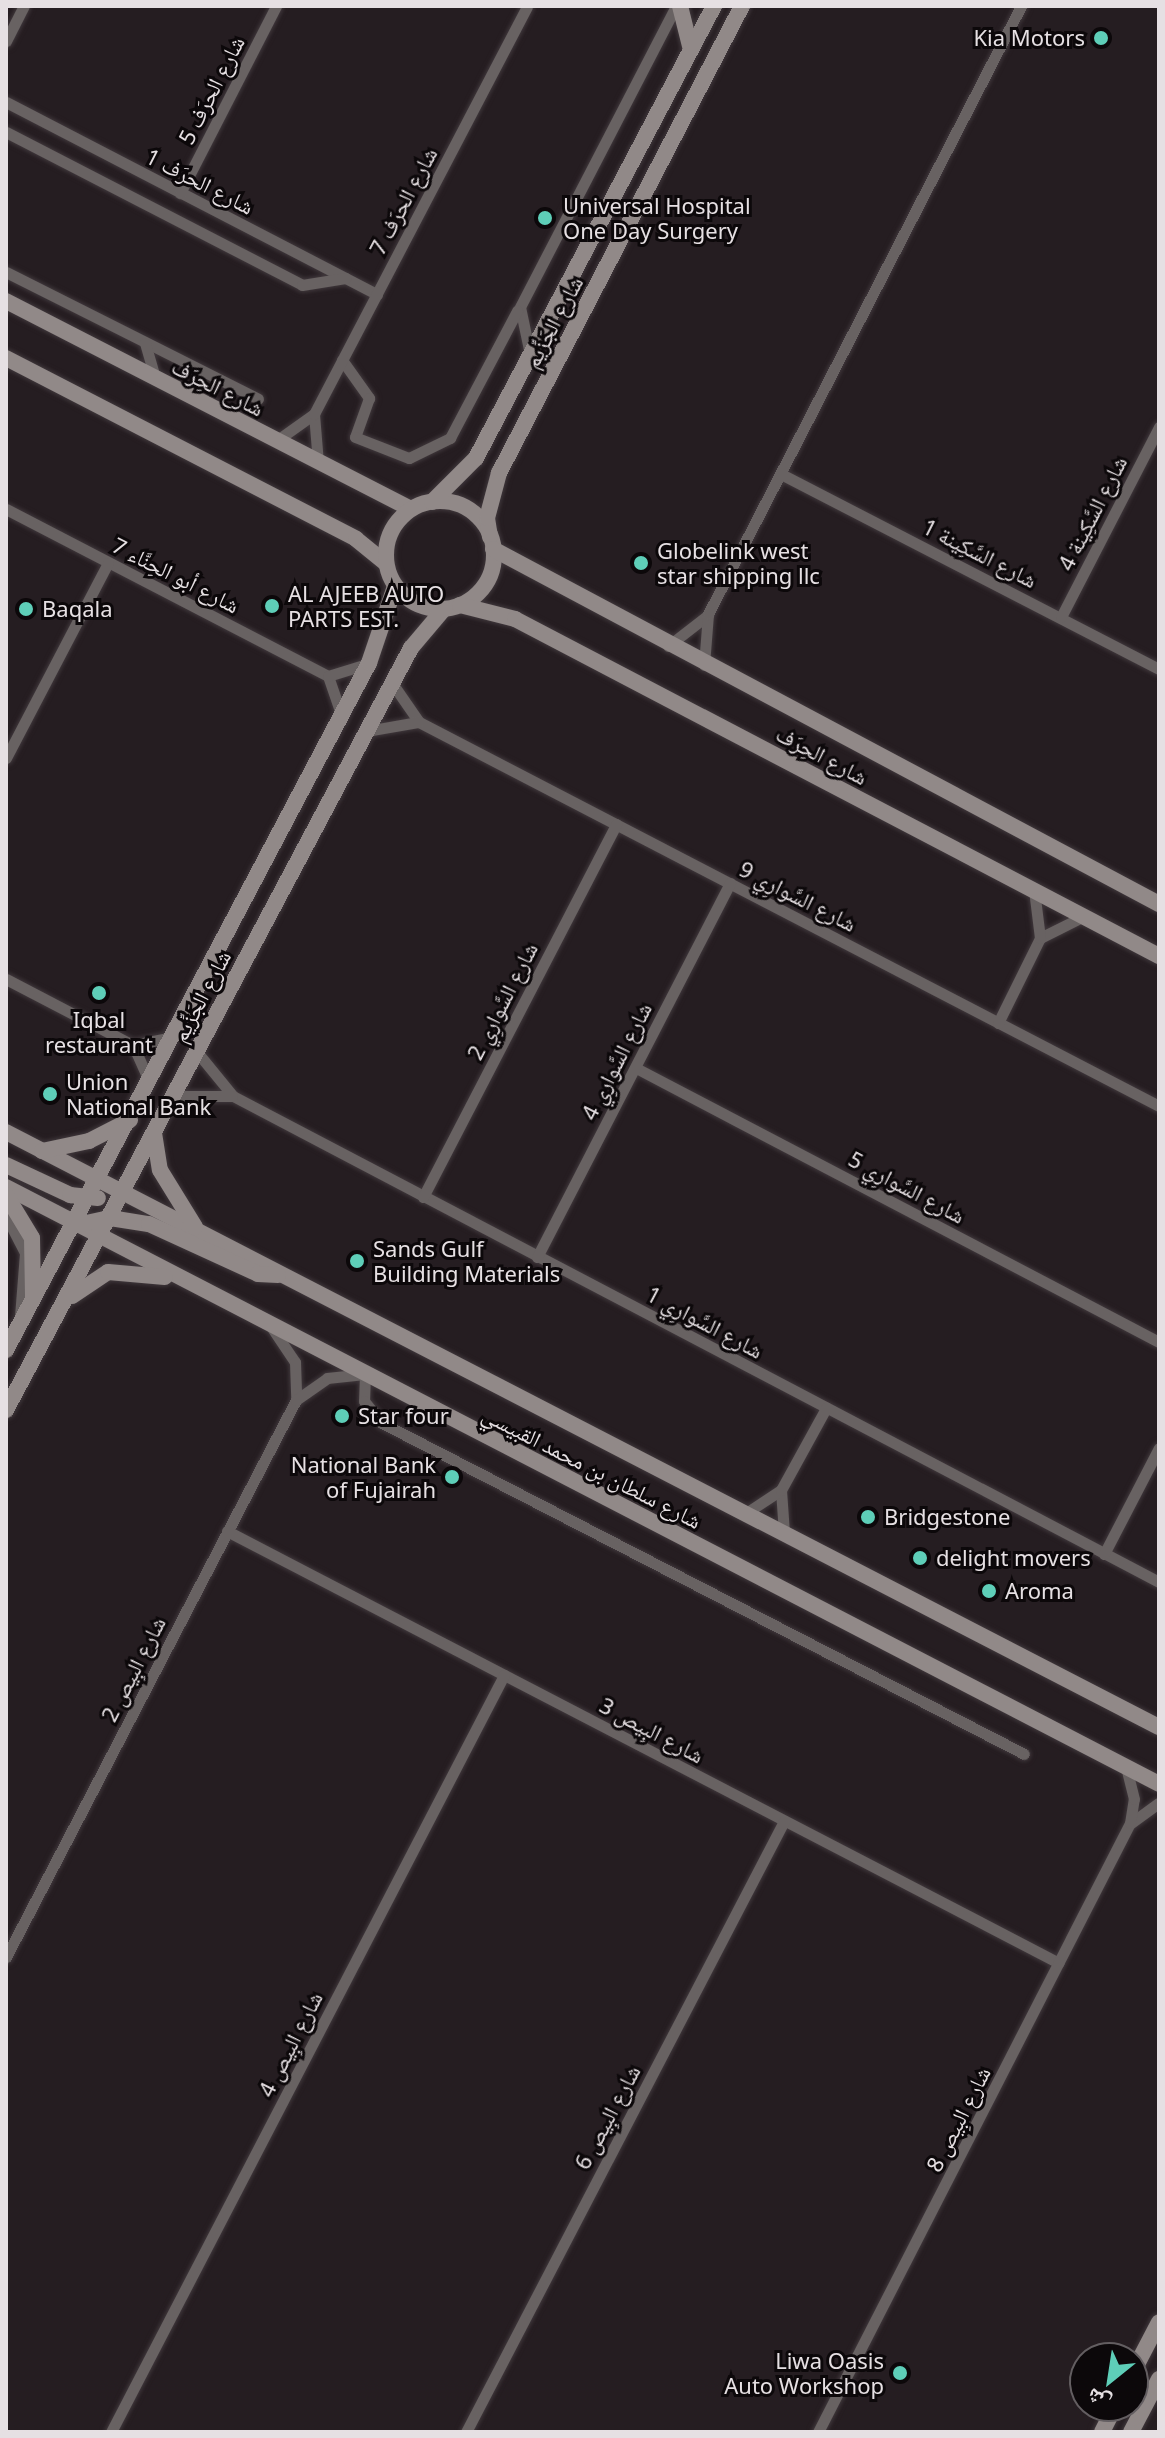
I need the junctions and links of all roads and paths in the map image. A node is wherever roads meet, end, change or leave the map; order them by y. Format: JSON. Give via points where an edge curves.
{"nodes":[{"id":1,"x":24,"y":6,"type":"edge"},
{"id":2,"x":276,"y":6,"type":"edge"},
{"id":3,"x":527,"y":6,"type":"edge"},
{"id":4,"x":678,"y":6,"type":"edge"},
{"id":5,"x":714,"y":6,"type":"edge"},
{"id":6,"x":742,"y":6,"type":"edge"},
{"id":7,"x":1021,"y":6,"type":"edge"},
{"id":8,"x":6,"y":41,"type":"edge"},
{"id":9,"x":691,"y":50,"type":"junction"},
{"id":10,"x":6,"y":102,"type":"edge"},
{"id":11,"x":6,"y":132,"type":"edge"},
{"id":12,"x":180,"y":193,"type":"junction"},
{"id":13,"x":6,"y":272,"type":"edge"},
{"id":14,"x":345,"y":278,"type":"junction"},
{"id":15,"x":377,"y":294,"type":"junction"},
{"id":16,"x":6,"y":301,"type":"edge"},
{"id":17,"x":520,"y":307,"type":"junction"},
{"id":18,"x":504,"y":336,"type":"junction"},
{"id":19,"x":145,"y":343,"type":"junction"},
{"id":20,"x":527,"y":352,"type":"junction"},
{"id":21,"x":6,"y":358,"type":"edge"},
{"id":22,"x":342,"y":360,"type":"junction"},
{"id":23,"x":155,"y":379,"type":"junction"},
{"id":24,"x":258,"y":399,"type":"dead end"},
{"id":25,"x":314,"y":414,"type":"junction"},
{"id":26,"x":1159,"y":427,"type":"edge"},
{"id":27,"x":276,"y":441,"type":"junction"},
{"id":28,"x":318,"y":463,"type":"junction"},
{"id":29,"x":781,"y":474,"type":"junction"},
{"id":30,"x":432,"y":502,"type":"junction"},
{"id":31,"x":6,"y":509,"type":"edge"},
{"id":32,"x":411,"y":509,"type":"junction"},
{"id":33,"x":492,"y":543,"type":"junction"},
{"id":34,"x":108,"y":563,"type":"junction"},
{"id":35,"x":386,"y":563,"type":"junction"},
{"id":36,"x":395,"y":586,"type":"junction"},
{"id":37,"x":452,"y":607,"type":"junction"},
{"id":38,"x":708,"y":614,"type":"junction"},
{"id":39,"x":1061,"y":617,"type":"junction"},
{"id":40,"x":667,"y":647,"type":"junction"},
{"id":41,"x":369,"y":663,"type":"junction"},
{"id":42,"x":704,"y":666,"type":"junction"},
{"id":43,"x":1159,"y":669,"type":"edge"},
{"id":44,"x":328,"y":676,"type":"junction"},
{"id":45,"x":392,"y":683,"type":"junction"},
{"id":46,"x":341,"y":714,"type":"junction"},
{"id":47,"x":419,"y":722,"type":"junction"},
{"id":48,"x":367,"y":731,"type":"junction"},
{"id":49,"x":6,"y":758,"type":"edge"},
{"id":50,"x":616,"y":824,"type":"junction"},
{"id":51,"x":730,"y":883,"type":"junction"},
{"id":52,"x":1034,"y":890,"type":"junction"},
{"id":53,"x":1159,"y":904,"type":"edge"},
{"id":54,"x":1084,"y":916,"type":"junction"},
{"id":55,"x":1040,"y":938,"type":"junction"},
{"id":56,"x":1159,"y":956,"type":"edge"},
{"id":57,"x":6,"y":979,"type":"edge"},
{"id":58,"x":998,"y":1023,"type":"junction"},
{"id":59,"x":173,"y":1037,"type":"junction"},
{"id":60,"x":133,"y":1045,"type":"junction"},
{"id":61,"x":197,"y":1052,"type":"junction"},
{"id":62,"x":636,"y":1068,"type":"junction"},
{"id":63,"x":149,"y":1082,"type":"junction"},
{"id":64,"x":173,"y":1096,"type":"junction"},
{"id":65,"x":233,"y":1096,"type":"junction"},
{"id":66,"x":1159,"y":1106,"type":"edge"},
{"id":67,"x":132,"y":1119,"type":"junction"},
{"id":68,"x":6,"y":1132,"type":"edge"},
{"id":69,"x":154,"y":1133,"type":"junction"},
{"id":70,"x":42,"y":1151,"type":"junction"},
{"id":71,"x":6,"y":1165,"type":"edge"},
{"id":72,"x":99,"y":1182,"type":"junction"},
{"id":73,"x":6,"y":1187,"type":"edge"},
{"id":74,"x":123,"y":1192,"type":"junction"},
{"id":75,"x":6,"y":1195,"type":"edge"},
{"id":76,"x":423,"y":1197,"type":"junction"},
{"id":77,"x":91,"y":1198,"type":"junction"},
{"id":78,"x":6,"y":1216,"type":"edge"},
{"id":79,"x":110,"y":1218,"type":"junction"},
{"id":80,"x":77,"y":1225,"type":"junction"},
{"id":81,"x":199,"y":1231,"type":"junction"},
{"id":82,"x":100,"y":1237,"type":"junction"},
{"id":83,"x":537,"y":1257,"type":"junction"},
{"id":84,"x":286,"y":1276,"type":"junction"},
{"id":85,"x":185,"y":1281,"type":"junction"},
{"id":86,"x":33,"y":1299,"type":"junction"},
{"id":87,"x":64,"y":1301,"type":"junction"},
{"id":88,"x":19,"y":1324,"type":"junction"},
{"id":89,"x":269,"y":1324,"type":"junction"},
{"id":90,"x":1159,"y":1342,"type":"edge"},
{"id":91,"x":6,"y":1350,"type":"edge"},
{"id":92,"x":365,"y":1374,"type":"junction"},
{"id":93,"x":296,"y":1400,"type":"junction"},
{"id":94,"x":826,"y":1408,"type":"junction"},
{"id":95,"x":6,"y":1410,"type":"edge"},
{"id":96,"x":1159,"y":1448,"type":"edge"},
{"id":97,"x":781,"y":1490,"type":"junction"},
{"id":98,"x":746,"y":1513,"type":"junction"},
{"id":99,"x":227,"y":1531,"type":"junction"},
{"id":100,"x":784,"y":1533,"type":"junction"},
{"id":101,"x":1104,"y":1554,"type":"junction"},
{"id":102,"x":1159,"y":1582,"type":"edge"},
{"id":103,"x":504,"y":1675,"type":"junction"},
{"id":104,"x":1159,"y":1727,"type":"edge"},
{"id":105,"x":1024,"y":1754,"type":"dead end"},
{"id":106,"x":1126,"y":1768,"type":"junction"},
{"id":107,"x":1159,"y":1784,"type":"edge"},
{"id":108,"x":1159,"y":1803,"type":"edge"},
{"id":109,"x":784,"y":1821,"type":"junction"},
{"id":110,"x":1130,"y":1823,"type":"junction"},
{"id":111,"x":6,"y":1957,"type":"edge"},
{"id":112,"x":1059,"y":1963,"type":"junction"},
{"id":113,"x":1159,"y":2322,"type":"edge"},
{"id":114,"x":1149,"y":2342,"type":"edge"},
{"id":115,"x":1159,"y":2379,"type":"edge"},
{"id":116,"x":111,"y":2432,"type":"edge"},
{"id":117,"x":466,"y":2432,"type":"edge"},
{"id":118,"x":818,"y":2432,"type":"edge"},
{"id":119,"x":1131,"y":2432,"type":"edge"}],
"edges":[{"from":1,"to":8,"type":"street"},
{"from":2,"to":12,"type":"street","name":"شارع الحرَف 5"},
{"from":3,"to":15,"type":"street","name":"شارع الحرَف 7"},
{"from":4,"to":9,"type":"street"},
{"from":4,"to":17,"type":"street"},
{"from":5,"to":9,"type":"street","name":"شارع الجَزِّيم"},
{"from":6,"to":33,"type":"street","name":"شارع الجَزِّيم","via":[[499,473],[487,518]]},
{"from":7,"to":29,"type":"street"},
{"from":9,"to":20,"type":"street","name":"شارع الجَزِّيم"},
{"from":10,"to":12,"type":"street","name":"شارع الحرَف 1"},
{"from":11,"to":14,"type":"street","via":[[302,285]]},
{"from":12,"to":14,"type":"street","name":"شارع الحرَف 1"},
{"from":13,"to":19,"type":"street"},
{"from":14,"to":15,"type":"street","name":"شارع الحرَف 1"},
{"from":15,"to":22,"type":"street","name":"شارع الحرَف 7"},
{"from":16,"to":23,"type":"street","name":"شارع الحِرَف"},
{"from":17,"to":18,"type":"street"},
{"from":17,"to":20,"type":"street"},
{"from":18,"to":20,"type":"street"},
{"from":18,"to":22,"type":"street","via":[[450,438],[403,459],[355,437],[369,398]]},
{"from":19,"to":23,"type":"street"},
{"from":19,"to":24,"type":"street"},
{"from":20,"to":30,"type":"street","name":"شارع الجَزِّيم","via":[[476,458]]},
{"from":21,"to":35,"type":"street","via":[[356,539]]},
{"from":22,"to":25,"type":"street","name":"شارع الحرَف 7"},
{"from":23,"to":27,"type":"street","name":"شارع الحِرَف"},
{"from":25,"to":27,"type":"street","name":"شارع الحرَف 7"},
{"from":25,"to":28,"type":"street"},
{"from":26,"to":39,"type":"street","name":"شارع السَّكِينة 4"},
{"from":27,"to":28,"type":"street","name":"شارع الحِرَف"},
{"from":28,"to":32,"type":"street","name":"شارع الحِرَف"},
{"from":29,"to":38,"type":"street"},
{"from":29,"to":39,"type":"street","name":"شارع السَّكِينة 1"},
{"from":30,"to":32,"type":"street"},
{"from":30,"to":33,"type":"street","via":[[467,509]]},
{"from":31,"to":34,"type":"street","name":"شارع أبو الحِنَّاء 7"},
{"from":32,"to":35,"type":"street","via":[[390,532]]},
{"from":33,"to":37,"type":"street","via":[[486,583]]},
{"from":33,"to":40,"type":"street","name":"شارع الحِرَف"},
{"from":34,"to":44,"type":"street","name":"شارع أبو الحِنَّاء 7"},
{"from":34,"to":49,"type":"street"},
{"from":35,"to":36,"type":"street"},
{"from":36,"to":37,"type":"street","via":[[416,604]]},
{"from":36,"to":41,"type":"street","name":"شارع الجَزِّيم"},
{"from":37,"to":45,"type":"street","name":"شارع الجَزِّيم","via":[[425,626]]},
{"from":37,"to":52,"type":"street","name":"شارع الحِرَف","via":[[515,619]]},
{"from":38,"to":40,"type":"street"},
{"from":38,"to":42,"type":"street"},
{"from":39,"to":43,"type":"street","name":"شارع السَّكِينة 1"},
{"from":40,"to":42,"type":"street","name":"شارع الحِرَف"},
{"from":41,"to":44,"type":"street"},
{"from":41,"to":46,"type":"street","name":"شارع الجَزِّيم"},
{"from":42,"to":53,"type":"street","name":"شارع الحِرَف"},
{"from":44,"to":46,"type":"street"},
{"from":45,"to":47,"type":"street","name":"شارع السَّوارِي 9"},
{"from":45,"to":48,"type":"street","name":"شارع الجَزِّيم"},
{"from":46,"to":59,"type":"street","name":"شارع الجَزِّيم"},
{"from":47,"to":48,"type":"street"},
{"from":47,"to":50,"type":"street","name":"شارع السَّوارِي 9"},
{"from":48,"to":61,"type":"street","name":"شارع الجَزِّيم"},
{"from":50,"to":51,"type":"street","name":"شارع السَّوارِي 9"},
{"from":50,"to":76,"type":"street","name":"شارع السَّوارِي 2"},
{"from":51,"to":58,"type":"street","name":"شارع السَّوارِي 9"},
{"from":51,"to":62,"type":"street","name":"شارع السَّوارِي 4"},
{"from":52,"to":54,"type":"street","name":"شارع الحِرَف"},
{"from":52,"to":55,"type":"street"},
{"from":54,"to":55,"type":"street"},
{"from":54,"to":56,"type":"street","name":"شارع الحِرَف"},
{"from":55,"to":58,"type":"street"},
{"from":57,"to":60,"type":"street"},
{"from":58,"to":66,"type":"street","name":"شارع السَّوارِي 9"},
{"from":59,"to":60,"type":"street"},
{"from":59,"to":63,"type":"street","name":"شارع الجَزِّيم"},
{"from":60,"to":63,"type":"street"},
{"from":61,"to":64,"type":"street","name":"شارع الجَزِّيم"},
{"from":61,"to":65,"type":"street","name":"شارع السَّوارِي 1"},
{"from":62,"to":83,"type":"street","name":"شارع السَّوارِي 4"},
{"from":62,"to":90,"type":"street","name":"شارع السَّوارِي 5"},
{"from":63,"to":67,"type":"street","name":"شارع الجَزِّيم"},
{"from":64,"to":65,"type":"street","name":"شارع السَّوارِي 1"},
{"from":64,"to":69,"type":"street","name":"شارع الجَزِّيم"},
{"from":65,"to":76,"type":"street","name":"شارع السَّوارِي 1"},
{"from":67,"to":70,"type":"street","via":[[89,1141]]},
{"from":67,"to":72,"type":"street","name":"شارع الجَزِّيم"},
{"from":68,"to":70,"type":"street","name":"شارع سلطان بن محمد القبيسي"},
{"from":69,"to":74,"type":"street","name":"شارع الجَزِّيم"},
{"from":69,"to":81,"type":"street","via":[[160,1170]]},
{"from":70,"to":72,"type":"street","name":"شارع سلطان بن محمد القبيسي"},
{"from":71,"to":77,"type":"street"},
{"from":72,"to":74,"type":"street","name":"شارع سلطان بن محمد القبيسي"},
{"from":72,"to":77,"type":"street","name":"شارع الجَزِّيم"},
{"from":73,"to":80,"type":"street","name":"شارع سلطان بن محمد القبيسي"},
{"from":74,"to":77,"type":"street"},
{"from":74,"to":79,"type":"street","name":"شارع الجَزِّيم"},
{"from":74,"to":81,"type":"street","name":"شارع سلطان بن محمد القبيسي"},
{"from":75,"to":86,"type":"street","via":[[32,1238]]},
{"from":76,"to":83,"type":"street","name":"شارع السَّوارِي 1"},
{"from":77,"to":80,"type":"street","name":"شارع الجَزِّيم"},
{"from":78,"to":88,"type":"street","via":[[25,1253]]},
{"from":79,"to":80,"type":"street"},
{"from":79,"to":82,"type":"street","name":"شارع الجَزِّيم"},
{"from":79,"to":84,"type":"street","via":[[149,1224],[258,1274]]},
{"from":80,"to":82,"type":"street","name":"شارع سلطان بن محمد القبيسي"},
{"from":80,"to":86,"type":"street","name":"شارع الجَزِّيم"},
{"from":81,"to":84,"type":"street","name":"شارع سلطان بن محمد القبيسي"},
{"from":82,"to":85,"type":"street","name":"شارع سلطان بن محمد القبيسي"},
{"from":82,"to":87,"type":"street","name":"شارع الجَزِّيم"},
{"from":83,"to":94,"type":"street","name":"شارع السَّوارِي 1"},
{"from":84,"to":98,"type":"street","name":"شارع سلطان بن محمد القبيسي"},
{"from":85,"to":87,"type":"street","via":[[108,1272]]},
{"from":85,"to":89,"type":"street","name":"شارع سلطان بن محمد القبيسي"},
{"from":86,"to":88,"type":"street","name":"شارع الجَزِّيم"},
{"from":87,"to":95,"type":"street","name":"شارع الجَزِّيم"},
{"from":88,"to":91,"type":"street","name":"شارع الجَزِّيم"},
{"from":89,"to":92,"type":"street","name":"شارع سلطان بن محمد القبيسي"},
{"from":89,"to":93,"type":"street","via":[[295,1362]]},
{"from":92,"to":93,"type":"street","via":[[318,1382]]},
{"from":92,"to":105,"type":"street","via":[[364,1401],[382,1423]]},
{"from":92,"to":106,"type":"street","name":"شارع سلطان بن محمد القبيسي"},
{"from":93,"to":99,"type":"street","name":"شارع البِيص 2"},
{"from":94,"to":97,"type":"street"},
{"from":94,"to":101,"type":"street","name":"شارع السَّوارِي 1"},
{"from":96,"to":101,"type":"street"},
{"from":97,"to":98,"type":"street"},
{"from":97,"to":100,"type":"street"},
{"from":98,"to":100,"type":"street","name":"شارع سلطان بن محمد القبيسي"},
{"from":99,"to":103,"type":"street","name":"شارع البِيص 3"},
{"from":99,"to":111,"type":"street","name":"شارع البِيص 2"},
{"from":100,"to":104,"type":"street","name":"شارع سلطان بن محمد القبيسي"},
{"from":101,"to":102,"type":"street","name":"شارع السَّوارِي 1"},
{"from":103,"to":109,"type":"street","name":"شارع البِيص 3"},
{"from":103,"to":116,"type":"street","name":"شارع البِيص 4"},
{"from":106,"to":107,"type":"street","name":"شارع سلطان بن محمد القبيسي"},
{"from":106,"to":110,"type":"street","name":"شارع البِيص 8","via":[[1134,1799]]},
{"from":108,"to":110,"type":"street","name":"شارع البِيص 8"},
{"from":109,"to":112,"type":"street","name":"شارع البِيص 3"},
{"from":109,"to":117,"type":"street","name":"شارع البِيص 6"},
{"from":110,"to":112,"type":"street","name":"شارع البِيص 8"},
{"from":112,"to":118,"type":"street","name":"شارع البِيص 8"},
{"from":113,"to":114,"type":"street"},
{"from":115,"to":119,"type":"street"}]}
